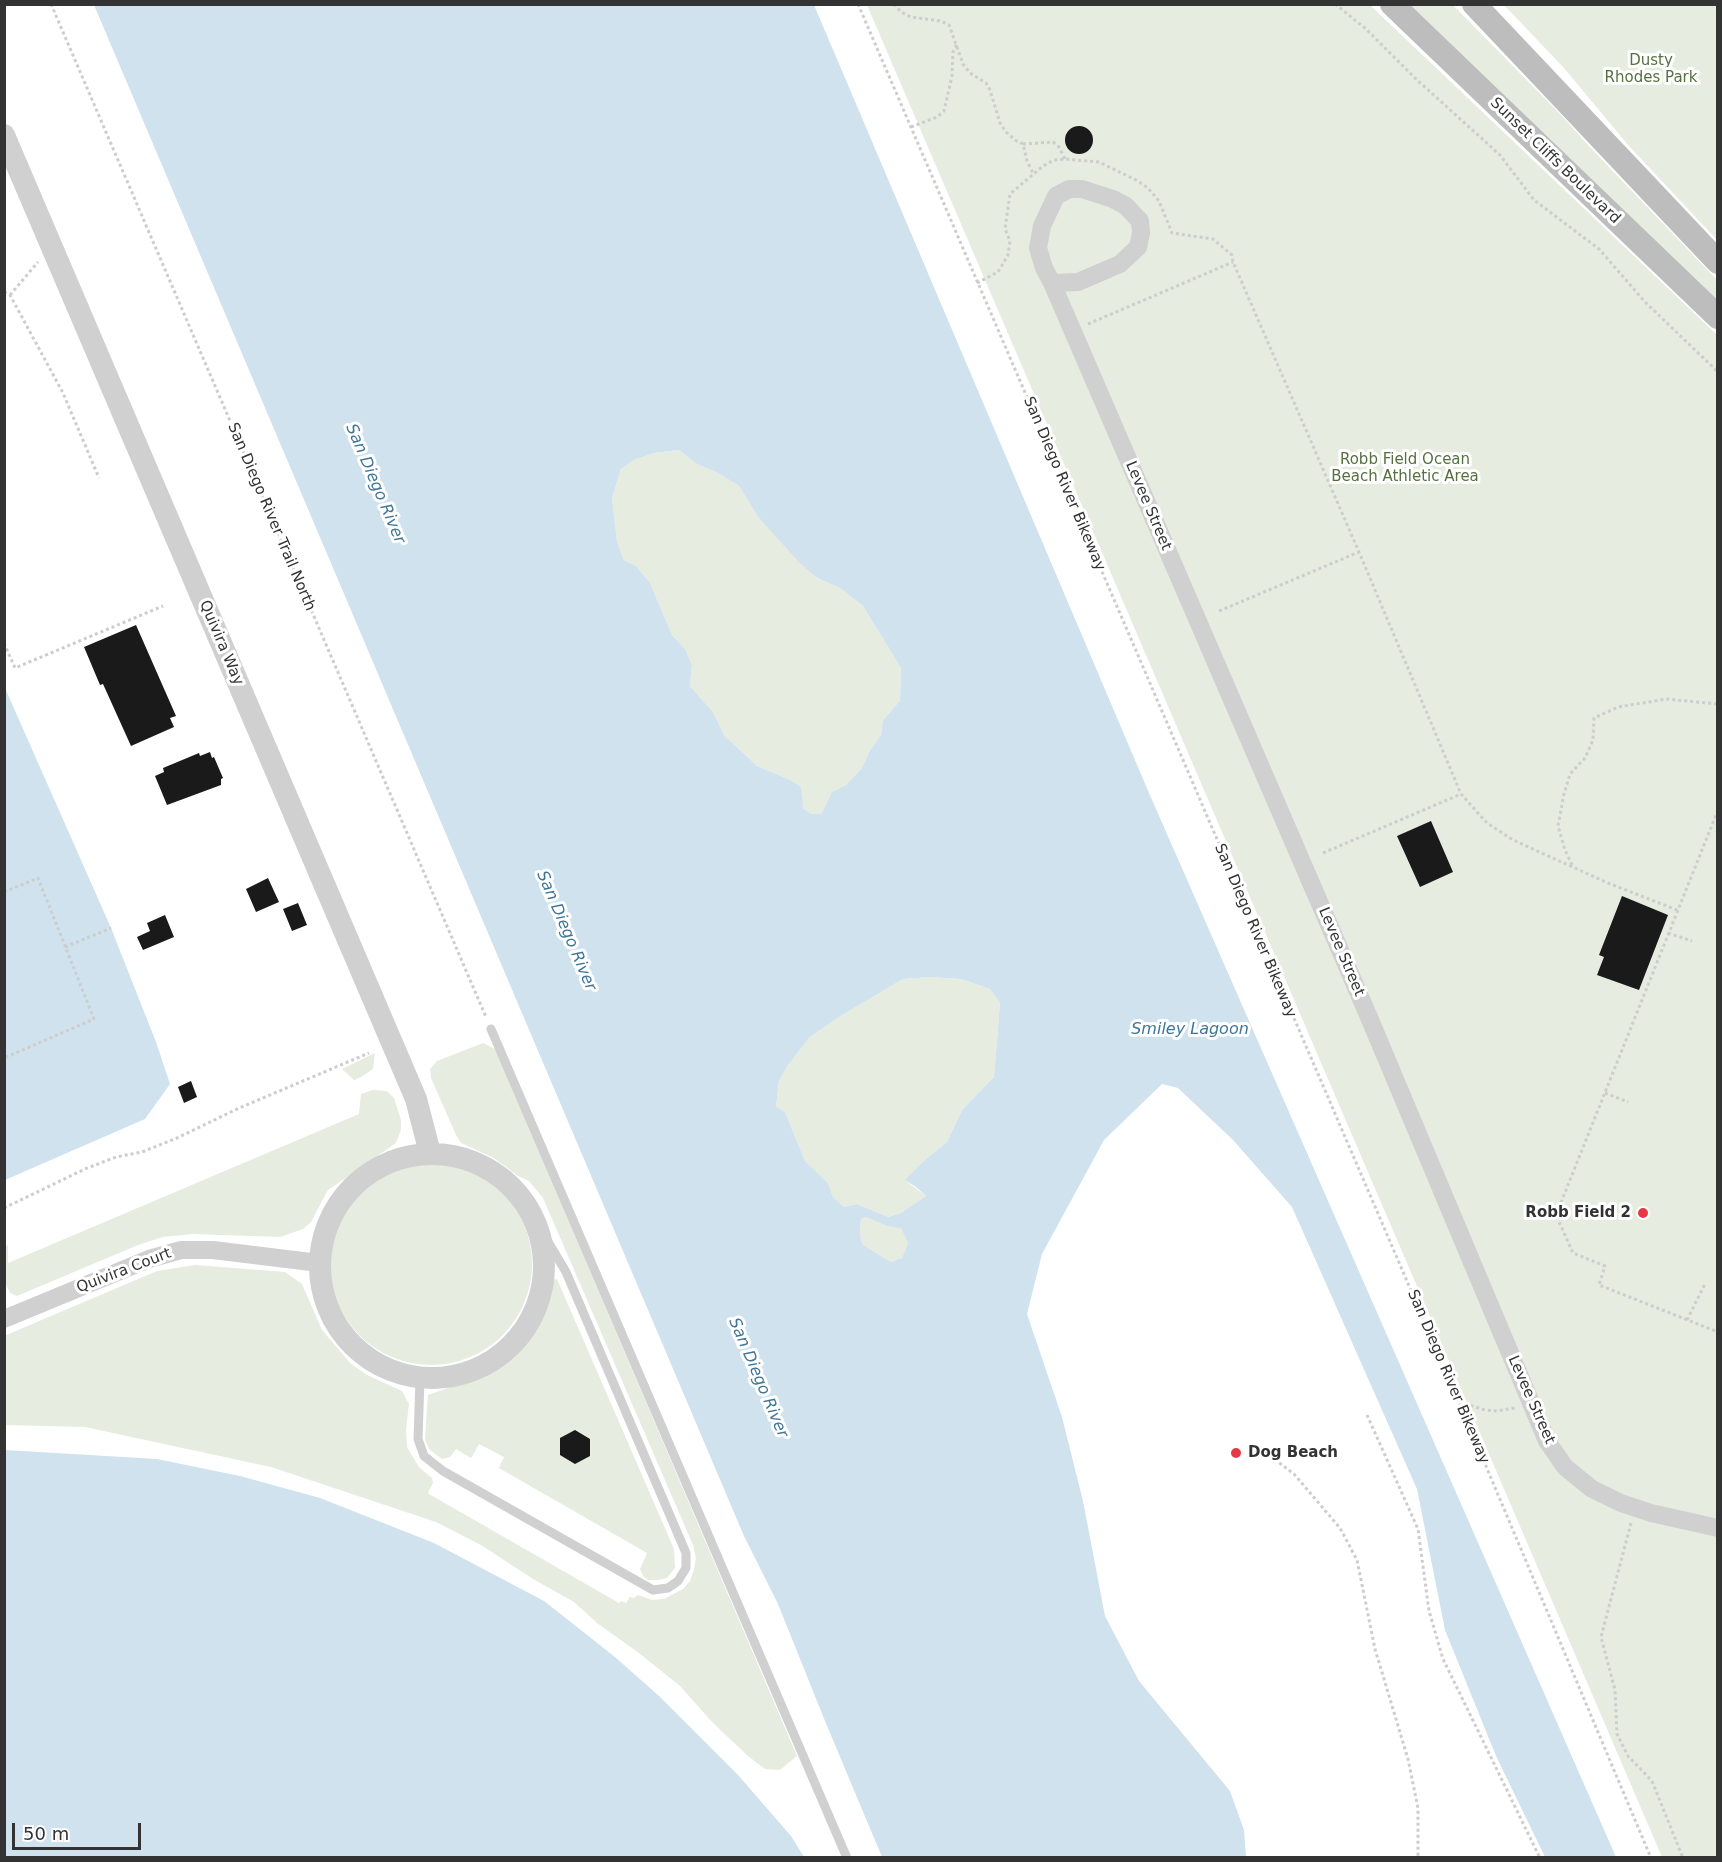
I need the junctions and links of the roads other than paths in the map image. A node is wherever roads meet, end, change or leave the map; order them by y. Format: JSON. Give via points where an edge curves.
{"nodes":[{"id":1,"x":1392,"y":4,"type":"edge"},
{"id":2,"x":1474,"y":4,"type":"edge"},
{"id":3,"x":4,"y":135,"type":"edge"},
{"id":4,"x":1718,"y":262,"type":"edge"},
{"id":5,"x":1052,"y":283,"type":"junction"},
{"id":6,"x":1718,"y":317,"type":"edge"},
{"id":7,"x":491,"y":1029,"type":"road end"},
{"id":8,"x":430,"y":1153,"type":"junction"},
{"id":9,"x":537,"y":1223,"type":"junction"},
{"id":10,"x":319,"y":1263,"type":"junction"},
{"id":11,"x":4,"y":1319,"type":"edge"},
{"id":12,"x":420,"y":1379,"type":"junction"},
{"id":13,"x":1718,"y":1528,"type":"edge"},
{"id":14,"x":847,"y":1857,"type":"edge"}],
"edges":[{"from":1,"to":6,"type":"main road","name":"Sunset Cliffs Boulevard"},
{"from":2,"to":4,"type":"main road"},
{"from":3,"to":8,"type":"street","name":"Quivira Way","via":[[416,1099]]},
{"from":5,"to":5,"type":"street","name":"Levee Street","via":[[1078,282],[1120,264],[1138,247],[1140,221],[1126,206],[1099,193],[1070,189],[1056,196],[1042,226],[1038,248]]},
{"from":5,"to":13,"type":"street","name":"Levee Street","via":[[1376,1033],[1547,1441],[1565,1467],[1592,1489],[1651,1513]]},
{"from":7,"to":14,"type":"lane"},
{"from":8,"to":9,"type":"street","via":[[464,1157],[494,1172],[519,1194]]},
{"from":8,"to":10,"type":"street","via":[[393,1160],[353,1185],[335,1208],[324,1234]]},
{"from":9,"to":12,"type":"street","via":[[544,1256],[543,1289],[532,1320],[511,1347],[485,1367],[453,1377]]},
{"from":9,"to":12,"type":"lane","via":[[566,1272],[686,1553],[686,1568],[678,1581],[668,1588],[653,1590],[442,1471],[424,1456],[418,1439]]},
{"from":10,"to":11,"type":"street","name":"Quivira Court","via":[[213,1250],[181,1250],[149,1258]]},
{"from":10,"to":12,"type":"street","via":[[324,1296],[337,1327],[359,1352],[388,1370]]}]}
